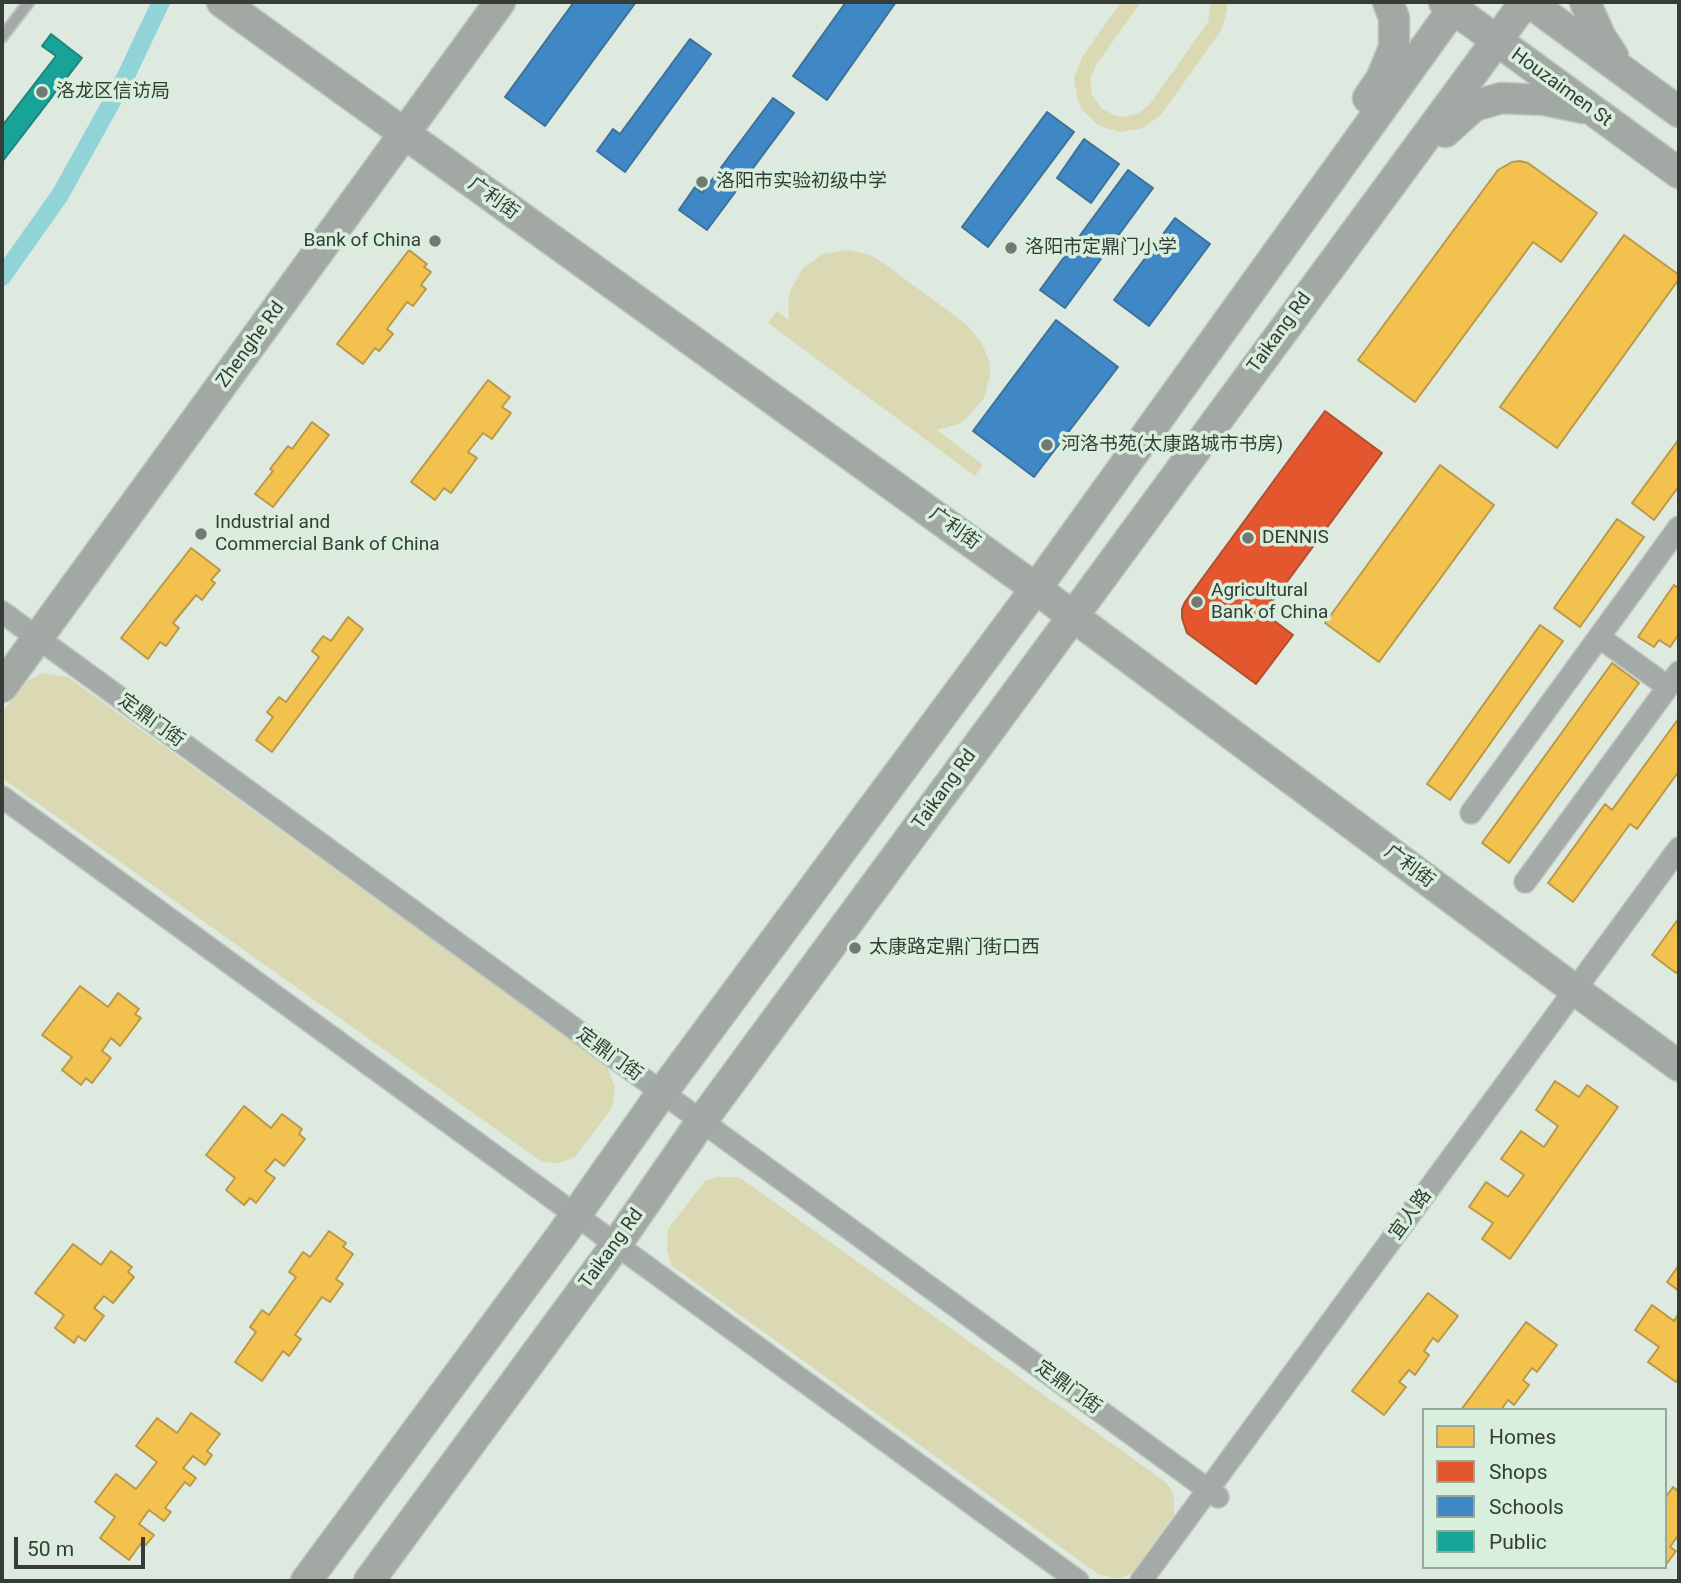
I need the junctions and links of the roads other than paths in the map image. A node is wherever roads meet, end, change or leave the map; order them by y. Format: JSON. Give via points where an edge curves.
{"nodes":[{"id":1,"x":29,"y":2,"type":"edge"},
{"id":2,"x":222,"y":2,"type":"edge"},
{"id":3,"x":247,"y":2,"type":"edge"},
{"id":4,"x":482,"y":2,"type":"edge"},
{"id":5,"x":500,"y":2,"type":"edge"},
{"id":6,"x":1388,"y":2,"type":"edge"},
{"id":7,"x":1527,"y":2,"type":"edge"},
{"id":8,"x":1585,"y":2,"type":"edge"},
{"id":9,"x":1452,"y":4,"type":"edge"},
{"id":10,"x":2,"y":37,"type":"edge"},
{"id":11,"x":1497,"y":41,"type":"junction"},
{"id":12,"x":1623,"y":71,"type":"junction"},
{"id":13,"x":1592,"y":110,"type":"junction"},
{"id":14,"x":1679,"y":112,"type":"edge"},
{"id":15,"x":402,"y":124,"type":"junction"},
{"id":16,"x":1679,"y":173,"type":"edge"},
{"id":17,"x":1322,"y":190,"type":"junction"},
{"id":18,"x":1365,"y":218,"type":"junction"},
{"id":19,"x":1676,"y":540,"type":"edge"},
{"id":20,"x":1040,"y":582,"type":"junction"},
{"id":21,"x":1078,"y":610,"type":"junction"},
{"id":22,"x":2,"y":612,"type":"edge"},
{"id":23,"x":33,"y":635,"type":"junction"},
{"id":24,"x":1599,"y":637,"type":"junction"},
{"id":25,"x":2,"y":666,"type":"edge"},
{"id":26,"x":1674,"y":679,"type":"edge"},
{"id":27,"x":2,"y":687,"type":"edge"},
{"id":28,"x":2,"y":797,"type":"edge"},
{"id":29,"x":1471,"y":813,"type":"dead end"},
{"id":30,"x":1679,"y":848,"type":"edge"},
{"id":31,"x":1679,"y":865,"type":"edge"},
{"id":32,"x":1525,"y":882,"type":"dead end"},
{"id":33,"x":1583,"y":988,"type":"junction"},
{"id":34,"x":1679,"y":1047,"type":"edge"},
{"id":35,"x":1679,"y":1066,"type":"edge"},
{"id":36,"x":661,"y":1094,"type":"junction"},
{"id":37,"x":701,"y":1122,"type":"junction"},
{"id":38,"x":575,"y":1216,"type":"junction"},
{"id":39,"x":616,"y":1245,"type":"junction"},
{"id":40,"x":1213,"y":1493,"type":"junction"},
{"id":41,"x":306,"y":1581,"type":"edge"},
{"id":42,"x":369,"y":1581,"type":"edge"},
{"id":43,"x":1078,"y":1581,"type":"edge"},
{"id":44,"x":1141,"y":1581,"type":"edge"},
{"id":45,"x":1155,"y":1581,"type":"edge"}],
"edges":[{"from":1,"to":10,"type":"lane"},
{"from":2,"to":15,"type":"main road","name":"广利街"},
{"from":3,"to":15,"type":"main road","name":"广利街"},
{"from":4,"to":15,"type":"main road","name":"Zhenghe Rd"},
{"from":5,"to":15,"type":"main road","name":"Zhenghe Rd"},
{"from":6,"to":17,"type":"main road","via":[[1394,18],[1395,48],[1381,79],[1330,150]]},
{"from":7,"to":11,"type":"main road","name":"Taikang Rd"},
{"from":7,"to":12,"type":"main road"},
{"from":8,"to":12,"type":"main road"},
{"from":9,"to":11,"type":"main road","name":"Houzaimen St"},
{"from":9,"to":17,"type":"main road"},
{"from":11,"to":13,"type":"main road","name":"Houzaimen St"},
{"from":11,"to":18,"type":"main road","name":"Taikang Rd"},
{"from":12,"to":14,"type":"main road"},
{"from":13,"to":16,"type":"main road","name":"Houzaimen St"},
{"from":13,"to":18,"type":"main road","via":[[1545,100],[1501,98],[1474,106],[1448,128],[1396,199]]},
{"from":15,"to":20,"type":"main road","name":"广利街"},
{"from":15,"to":23,"type":"main road","name":"Zhenghe Rd"},
{"from":17,"to":20,"type":"main road"},
{"from":18,"to":21,"type":"main road","name":"Taikang Rd"},
{"from":19,"to":24,"type":"street"},
{"from":20,"to":21,"type":"main road","name":"广利街"},
{"from":20,"to":36,"type":"main road"},
{"from":21,"to":33,"type":"main road","name":"广利街"},
{"from":21,"to":37,"type":"main road","name":"Taikang Rd"},
{"from":22,"to":23,"type":"street","name":"定鼎门街"},
{"from":23,"to":25,"type":"main road","name":"Zhenghe Rd"},
{"from":23,"to":27,"type":"main road","name":"Zhenghe Rd"},
{"from":23,"to":36,"type":"street","name":"定鼎门街"},
{"from":24,"to":26,"type":"street"},
{"from":24,"to":29,"type":"street"},
{"from":26,"to":32,"type":"street"},
{"from":28,"to":38,"type":"street"},
{"from":30,"to":33,"type":"street","name":"宜人路"},
{"from":31,"to":33,"type":"street","name":"宜人路"},
{"from":33,"to":34,"type":"main road","name":"广利街"},
{"from":33,"to":35,"type":"main road","name":"广利街"},
{"from":33,"to":40,"type":"street","name":"宜人路"},
{"from":36,"to":37,"type":"street","name":"定鼎门街"},
{"from":36,"to":38,"type":"main road"},
{"from":37,"to":39,"type":"main road","name":"Taikang Rd"},
{"from":37,"to":40,"type":"street","name":"定鼎门街"},
{"from":38,"to":39,"type":"street"},
{"from":38,"to":41,"type":"main road"},
{"from":39,"to":42,"type":"main road","name":"Taikang Rd"},
{"from":39,"to":43,"type":"street"},
{"from":40,"to":44,"type":"street","name":"宜人路"},
{"from":40,"to":45,"type":"street","name":"宜人路"}]}
